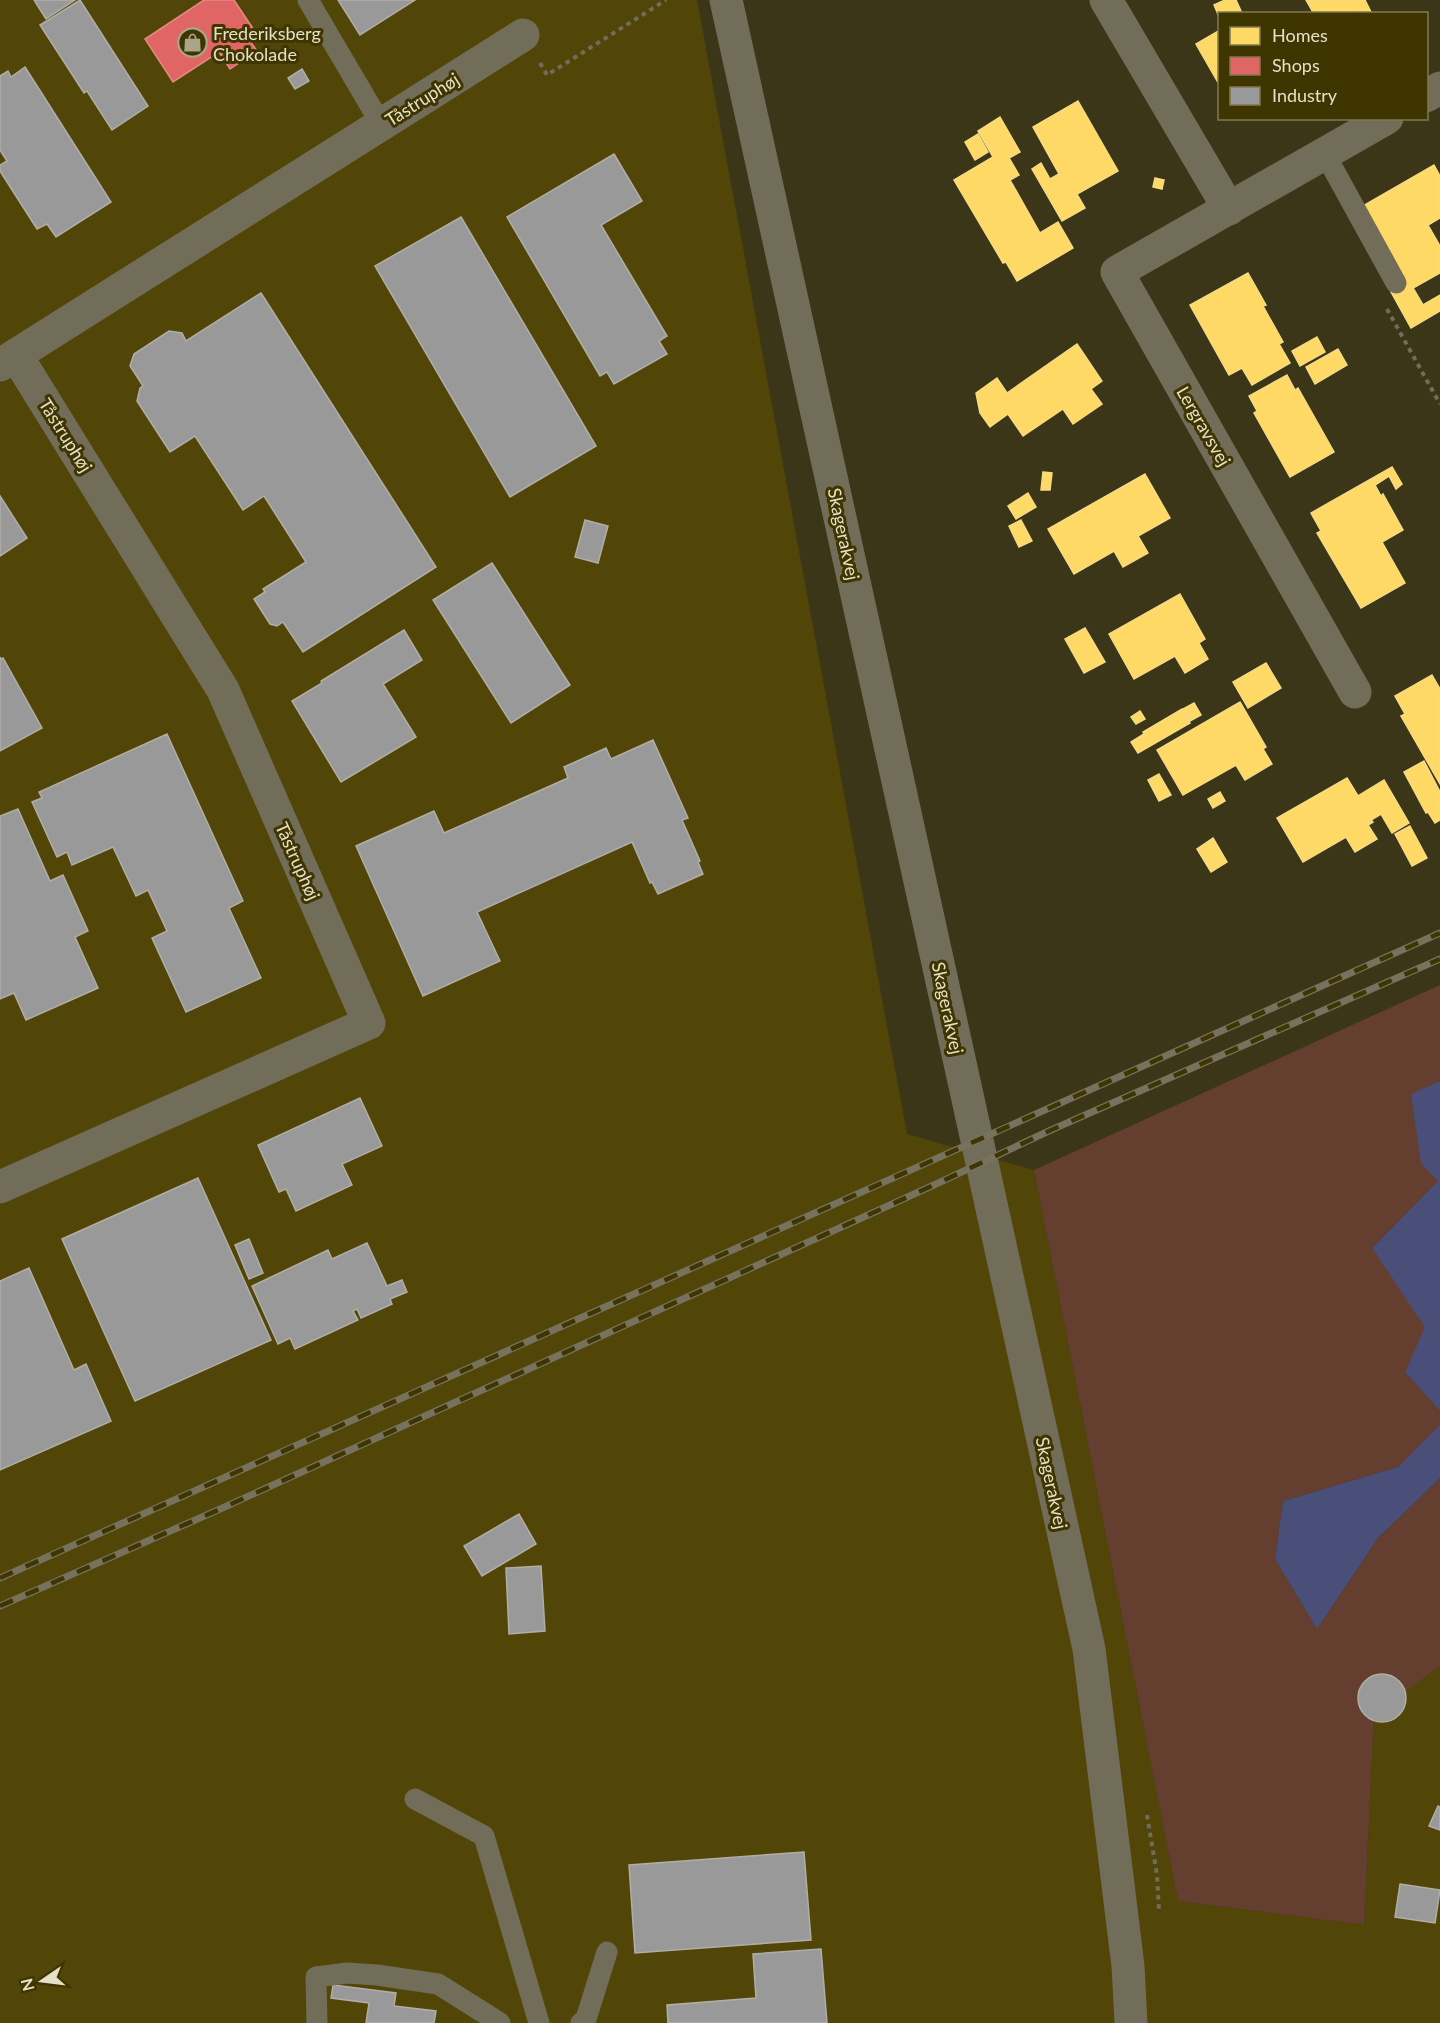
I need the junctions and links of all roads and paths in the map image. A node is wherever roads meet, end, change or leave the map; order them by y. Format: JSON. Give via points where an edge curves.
{"nodes":[{"id":1,"x":308,"y":0,"type":"edge"},
{"id":2,"x":666,"y":0,"type":"edge"},
{"id":3,"x":726,"y":0,"type":"edge"},
{"id":4,"x":1106,"y":0,"type":"edge"},
{"id":5,"x":523,"y":35,"type":"joint"},
{"id":6,"x":1383,"y":120,"type":"edge"},
{"id":7,"x":381,"y":124,"type":"junction"},
{"id":8,"x":1325,"y":154,"type":"junction"},
{"id":9,"x":1229,"y":209,"type":"junction"},
{"id":10,"x":1396,"y":284,"type":"dead end"},
{"id":11,"x":8,"y":360,"type":"edge"},
{"id":12,"x":1355,"y":692,"type":"dead end"},
{"id":13,"x":0,"y":1187,"type":"edge"},
{"id":14,"x":415,"y":1799,"type":"dead end"},
{"id":15,"x":607,"y":1952,"type":"dead end"},
{"id":16,"x":317,"y":2023,"type":"edge"},
{"id":17,"x":500,"y":2023,"type":"edge"},
{"id":18,"x":539,"y":2023,"type":"edge"},
{"id":19,"x":581,"y":2023,"type":"edge"},
{"id":20,"x":1131,"y":2023,"type":"edge"}],
"edges":[{"from":1,"to":7,"type":"lane"},
{"from":2,"to":5,"type":"path","via":[[547,75]]},
{"from":3,"to":20,"type":"street","name":"Skagerakvej","via":[[1089,1649],[1128,1966]]},
{"from":4,"to":9,"type":"street"},
{"from":5,"to":7,"type":"street","name":"Tåstruphøj"},
{"from":6,"to":8,"type":"street","name":"Lergravsvej"},
{"from":7,"to":11,"type":"street","name":"Tåstruphøj"},
{"from":8,"to":9,"type":"street","name":"Lergravsvej"},
{"from":8,"to":10,"type":"lane"},
{"from":9,"to":12,"type":"street","name":"Lergravsvej","via":[[1117,272]]},
{"from":11,"to":13,"type":"street","name":"Tåstruphøj","via":[[223,690],[369,1023]]},
{"from":14,"to":18,"type":"lane","via":[[484,1836]]},
{"from":15,"to":19,"type":"lane","via":[[586,2019]]},
{"from":16,"to":17,"type":"lane","via":[[316,1977],[347,1973],[438,1984]]}]}
